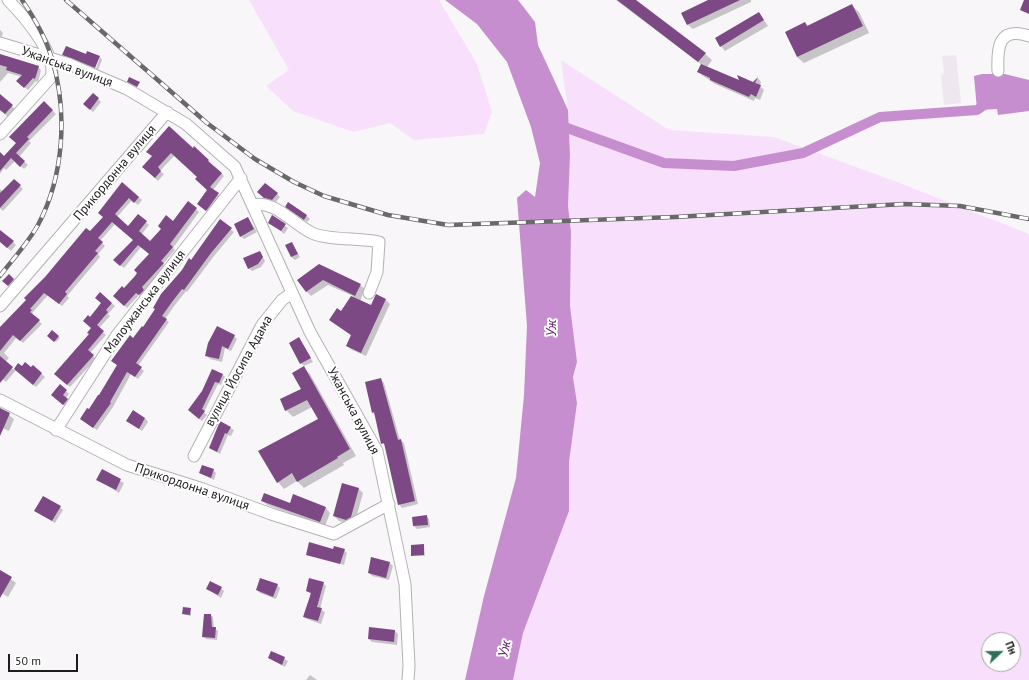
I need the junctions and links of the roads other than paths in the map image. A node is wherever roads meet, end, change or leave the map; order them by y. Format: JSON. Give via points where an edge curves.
{"nodes":[{"id":1,"x":8,"y":0,"type":"edge"},
{"id":2,"x":1029,"y":36,"type":"edge"},
{"id":3,"x":0,"y":43,"type":"edge"},
{"id":4,"x":49,"y":59,"type":"junction"},
{"id":5,"x":998,"y":71,"type":"dead end"},
{"id":6,"x":167,"y":112,"type":"junction"},
{"id":7,"x":0,"y":134,"type":"edge"},
{"id":8,"x":241,"y":178,"type":"junction"},
{"id":9,"x":253,"y":205,"type":"junction"},
{"id":10,"x":292,"y":293,"type":"junction"},
{"id":11,"x":369,"y":293,"type":"dead end"},
{"id":12,"x":0,"y":306,"type":"edge"},
{"id":13,"x":0,"y":400,"type":"edge"},
{"id":14,"x":56,"y":430,"type":"junction"},
{"id":15,"x":194,"y":456,"type":"dead end"},
{"id":16,"x":389,"y":504,"type":"junction"},
{"id":17,"x":408,"y":680,"type":"edge"}],
"edges":[{"from":1,"to":4,"type":"street","via":[[38,34]]},
{"from":2,"to":5,"type":"street","via":[[1012,34],[1003,39],[997,54]]},
{"from":3,"to":4,"type":"street","name":"Ужанська вулиця"},
{"from":4,"to":6,"type":"street","name":"Ужанська вулиця","via":[[69,64],[127,89]]},
{"from":4,"to":7,"type":"street","via":[[53,68],[51,77]]},
{"from":6,"to":8,"type":"street","name":"Ужанська вулиця","via":[[186,124],[235,167]]},
{"from":6,"to":12,"type":"street","name":"Прикордонна вулиця"},
{"from":8,"to":9,"type":"street","name":"Ужанська вулиця"},
{"from":8,"to":14,"type":"street","name":"Малоужанська вулиця","via":[[117,335]]},
{"from":9,"to":10,"type":"street","name":"Ужанська вулиця"},
{"from":9,"to":11,"type":"street","via":[[260,204],[281,212],[314,234],[380,242],[377,272]]},
{"from":10,"to":15,"type":"street","name":"вулиця Йосипа Адама","via":[[282,300],[262,325]]},
{"from":10,"to":16,"type":"street","name":"Ужанська вулиця","via":[[310,332],[377,451]]},
{"from":13,"to":14,"type":"street","name":"Прикордонна вулиця"},
{"from":14,"to":16,"type":"street","name":"Прикордонна вулиця","via":[[128,465],[203,488],[271,514],[334,534]]},
{"from":16,"to":17,"type":"street","name":"Ужанська вулиця","via":[[405,584]]}]}
